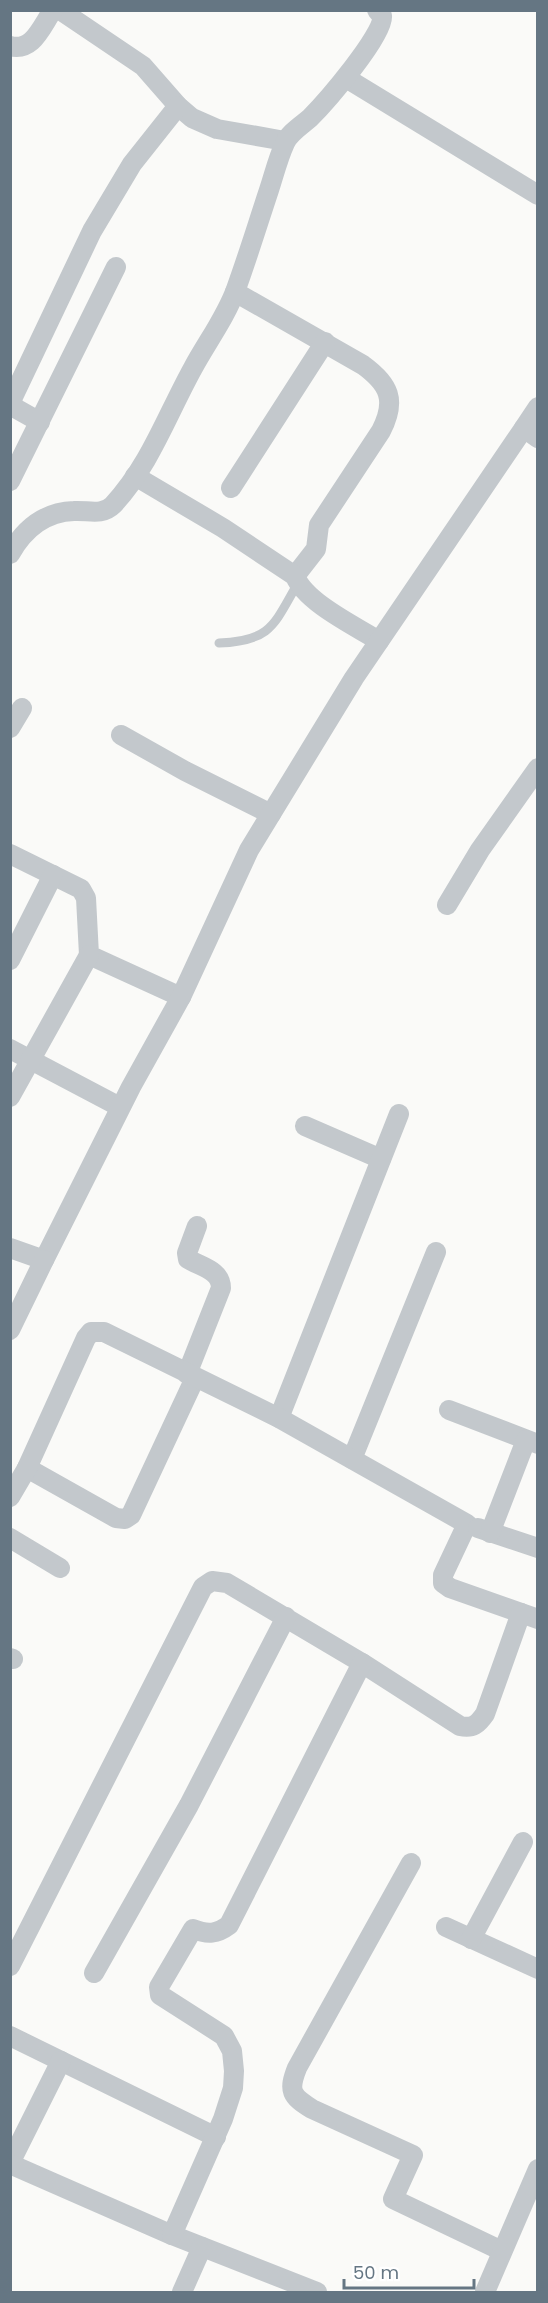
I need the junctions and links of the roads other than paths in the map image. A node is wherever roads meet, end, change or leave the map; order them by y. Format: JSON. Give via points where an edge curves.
{"nodes":[{"id":1,"x":53,"y":10,"type":"edge"},
{"id":2,"x":60,"y":10,"type":"edge"},
{"id":3,"x":377,"y":10,"type":"edge"},
{"id":4,"x":10,"y":46,"type":"edge"},
{"id":5,"x":346,"y":78,"type":"junction"},
{"id":6,"x":178,"y":106,"type":"junction"},
{"id":7,"x":285,"y":141,"type":"junction"},
{"id":8,"x":537,"y":195,"type":"edge"},
{"id":9,"x":116,"y":267,"type":"dead end"},
{"id":10,"x":235,"y":292,"type":"junction"},
{"id":11,"x":325,"y":342,"type":"junction"},
{"id":12,"x":537,"y":407,"type":"edge"},
{"id":13,"x":40,"y":422,"type":"junction"},
{"id":14,"x":530,"y":433,"type":"edge"},
{"id":15,"x":135,"y":477,"type":"junction"},
{"id":16,"x":10,"y":482,"type":"edge"},
{"id":17,"x":231,"y":488,"type":"dead end"},
{"id":18,"x":10,"y":554,"type":"edge"},
{"id":19,"x":296,"y":580,"type":"junction"},
{"id":20,"x":379,"y":641,"type":"junction"},
{"id":21,"x":219,"y":644,"type":"dead end"},
{"id":22,"x":22,"y":708,"type":"dead end"},
{"id":23,"x":10,"y":728,"type":"edge"},
{"id":24,"x":121,"y":735,"type":"dead end"},
{"id":25,"x":537,"y":768,"type":"edge"},
{"id":26,"x":271,"y":814,"type":"junction"},
{"id":27,"x":10,"y":854,"type":"edge"},
{"id":28,"x":54,"y":875,"type":"junction"},
{"id":29,"x":447,"y":905,"type":"dead end"},
{"id":30,"x":89,"y":955,"type":"junction"},
{"id":31,"x":10,"y":960,"type":"edge"},
{"id":32,"x":181,"y":997,"type":"junction"},
{"id":33,"x":10,"y":1049,"type":"edge"},
{"id":34,"x":31,"y":1059,"type":"junction"},
{"id":35,"x":10,"y":1097,"type":"edge"},
{"id":36,"x":120,"y":1107,"type":"junction"},
{"id":37,"x":399,"y":1114,"type":"dead end"},
{"id":38,"x":305,"y":1126,"type":"dead end"},
{"id":39,"x":381,"y":1159,"type":"junction"},
{"id":40,"x":197,"y":1226,"type":"dead end"},
{"id":41,"x":10,"y":1248,"type":"edge"},
{"id":42,"x":436,"y":1252,"type":"dead end"},
{"id":43,"x":44,"y":1260,"type":"junction"},
{"id":44,"x":10,"y":1330,"type":"edge"},
{"id":45,"x":191,"y":1376,"type":"junction"},
{"id":46,"x":449,"y":1410,"type":"dead end"},
{"id":47,"x":279,"y":1418,"type":"junction"},
{"id":48,"x":532,"y":1442,"type":"edge"},
{"id":49,"x":352,"y":1459,"type":"junction"},
{"id":50,"x":27,"y":1468,"type":"junction"},
{"id":51,"x":10,"y":1497,"type":"edge"},
{"id":52,"x":467,"y":1524,"type":"junction"},
{"id":53,"x":490,"y":1533,"type":"junction"},
{"id":54,"x":10,"y":1538,"type":"edge"},
{"id":55,"x":537,"y":1548,"type":"edge"},
{"id":56,"x":60,"y":1568,"type":"dead end"},
{"id":57,"x":529,"y":1616,"type":"edge"},
{"id":58,"x":286,"y":1617,"type":"junction"},
{"id":59,"x":362,"y":1663,"type":"junction"},
{"id":60,"x":523,"y":1842,"type":"dead end"},
{"id":61,"x":411,"y":1863,"type":"dead end"},
{"id":62,"x":446,"y":1927,"type":"dead end"},
{"id":63,"x":471,"y":1939,"type":"junction"},
{"id":64,"x":10,"y":1966,"type":"edge"},
{"id":65,"x":537,"y":1969,"type":"edge"},
{"id":66,"x":94,"y":1973,"type":"dead end"},
{"id":67,"x":10,"y":2036,"type":"edge"},
{"id":68,"x":61,"y":2061,"type":"junction"},
{"id":69,"x":216,"y":2137,"type":"junction"},
{"id":70,"x":10,"y":2164,"type":"edge"},
{"id":71,"x":537,"y":2169,"type":"edge"},
{"id":72,"x":172,"y":2235,"type":"junction"},
{"id":73,"x":202,"y":2247,"type":"junction"},
{"id":74,"x":502,"y":2252,"type":"junction"},
{"id":75,"x":182,"y":2292,"type":"edge"},
{"id":76,"x":317,"y":2292,"type":"edge"},
{"id":77,"x":485,"y":2292,"type":"edge"}],
"edges":[{"from":1,"to":4,"type":"street","via":[[29,45]]},
{"from":2,"to":6,"type":"street","via":[[143,66]]},
{"from":3,"to":5,"type":"street","via":[[382,16],[381,26]]},
{"from":5,"to":7,"type":"street"},
{"from":5,"to":8,"type":"street"},
{"from":6,"to":7,"type":"street","via":[[192,118],[217,129]]},
{"from":6,"to":13,"type":"street","via":[[132,164],[92,231],[14,397],[15,408]]},
{"from":7,"to":10,"type":"street"},
{"from":9,"to":13,"type":"street"},
{"from":10,"to":11,"type":"street"},
{"from":10,"to":15,"type":"street"},
{"from":11,"to":17,"type":"street"},
{"from":11,"to":19,"type":"street","via":[[381,380],[389,395],[389,405],[381,431],[319,525],[316,549]]},
{"from":12,"to":14,"type":"street"},
{"from":13,"to":16,"type":"street"},
{"from":14,"to":20,"type":"street"},
{"from":15,"to":18,"type":"street","via":[[111,507],[94,513],[58,514],[33,524],[20,536]]},
{"from":15,"to":19,"type":"street","via":[[223,528]]},
{"from":19,"to":20,"type":"street","via":[[308,596]]},
{"from":19,"to":21,"type":"lane","via":[[271,628],[242,642]]},
{"from":20,"to":26,"type":"street"},
{"from":22,"to":23,"type":"street"},
{"from":24,"to":26,"type":"street"},
{"from":25,"to":29,"type":"street"},
{"from":26,"to":32,"type":"street","via":[[249,850]]},
{"from":27,"to":28,"type":"street"},
{"from":28,"to":30,"type":"street","via":[[81,889],[86,898]]},
{"from":28,"to":31,"type":"street"},
{"from":30,"to":32,"type":"street"},
{"from":30,"to":34,"type":"street"},
{"from":32,"to":36,"type":"street"},
{"from":33,"to":34,"type":"street"},
{"from":34,"to":35,"type":"street"},
{"from":34,"to":36,"type":"street"},
{"from":36,"to":43,"type":"street"},
{"from":37,"to":39,"type":"street"},
{"from":38,"to":39,"type":"street"},
{"from":39,"to":47,"type":"street"},
{"from":40,"to":45,"type":"street","via":[[188,1259],[216,1274],[221,1288]]},
{"from":41,"to":43,"type":"street"},
{"from":42,"to":49,"type":"street"},
{"from":43,"to":44,"type":"street"},
{"from":45,"to":47,"type":"street"},
{"from":45,"to":50,"type":"street","via":[[104,1332],[91,1332]]},
{"from":45,"to":50,"type":"street","via":[[131,1515],[125,1519],[116,1518]]},
{"from":46,"to":48,"type":"street"},
{"from":47,"to":49,"type":"street"},
{"from":48,"to":53,"type":"street"},
{"from":49,"to":52,"type":"street"},
{"from":50,"to":51,"type":"street"},
{"from":52,"to":53,"type":"street"},
{"from":52,"to":57,"type":"street","via":[[443,1575],[443,1583]]},
{"from":53,"to":55,"type":"street"},
{"from":54,"to":56,"type":"street"},
{"from":57,"to":59,"type":"street","via":[[485,1714],[479,1724],[469,1728]]},
{"from":58,"to":59,"type":"street"},
{"from":58,"to":64,"type":"street","via":[[227,1583],[212,1581],[203,1587]]},
{"from":58,"to":66,"type":"street","via":[[189,1805]]},
{"from":59,"to":69,"type":"street","via":[[229,1925],[219,1932],[205,1934],[193,1929],[159,1987],[160,1995],[224,2036],[231,2051],[233,2088]]},
{"from":60,"to":63,"type":"street"},
{"from":61,"to":74,"type":"street","via":[[297,2068],[292,2092],[312,2109],[413,2155],[393,2199]]},
{"from":62,"to":63,"type":"street"},
{"from":63,"to":65,"type":"street"},
{"from":67,"to":68,"type":"street"},
{"from":68,"to":69,"type":"street"},
{"from":68,"to":70,"type":"street"},
{"from":69,"to":72,"type":"street"},
{"from":70,"to":72,"type":"street"},
{"from":71,"to":74,"type":"street"},
{"from":72,"to":73,"type":"street"},
{"from":73,"to":75,"type":"street"},
{"from":73,"to":76,"type":"street"},
{"from":74,"to":77,"type":"street"}]}
